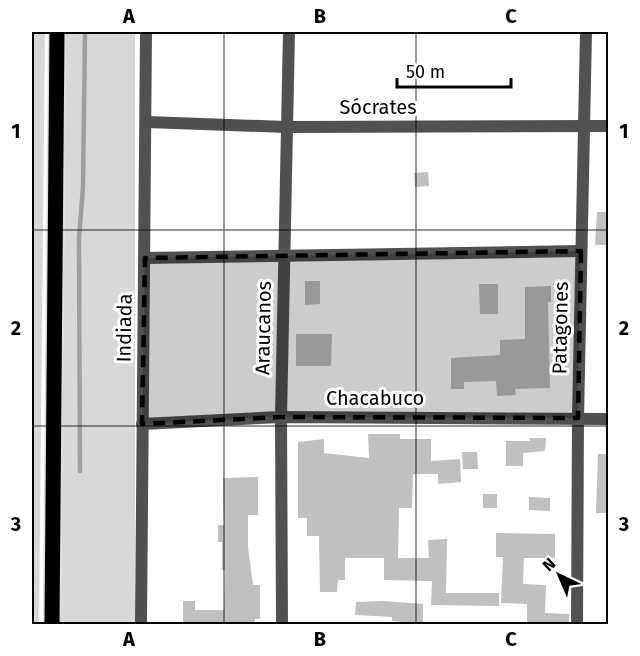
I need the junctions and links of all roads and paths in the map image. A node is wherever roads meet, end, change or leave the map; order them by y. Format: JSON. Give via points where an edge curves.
{"nodes":[{"id":1,"x":57,"y":32,"type":"edge"},
{"id":2,"x":146,"y":32,"type":"edge"},
{"id":3,"x":289,"y":32,"type":"edge"},
{"id":4,"x":586,"y":32,"type":"edge"},
{"id":5,"x":147,"y":122,"type":"junction"},
{"id":6,"x":609,"y":126,"type":"edge"},
{"id":7,"x":286,"y":127,"type":"junction"},
{"id":8,"x":583,"y":127,"type":"junction"},
{"id":9,"x":581,"y":251,"type":"junction"},
{"id":10,"x":284,"y":256,"type":"junction"},
{"id":11,"x":145,"y":258,"type":"junction"},
{"id":12,"x":281,"y":417,"type":"junction"},
{"id":13,"x":578,"y":418,"type":"junction"},
{"id":14,"x":609,"y":419,"type":"edge"},
{"id":15,"x":142,"y":424,"type":"junction"},
{"id":16,"x":52,"y":624,"type":"edge"},
{"id":17,"x":141,"y":624,"type":"edge"},
{"id":18,"x":282,"y":624,"type":"edge"},
{"id":19,"x":577,"y":624,"type":"edge"}],
"edges":[{"from":1,"to":16,"type":"main road"},
{"from":2,"to":5,"type":"street","name":"Indiada"},
{"from":3,"to":7,"type":"street","name":"Araucanos"},
{"from":4,"to":8,"type":"street","name":"Patagones"},
{"from":5,"to":7,"type":"street","name":"Sócrates"},
{"from":5,"to":11,"type":"street","name":"Indiada"},
{"from":6,"to":8,"type":"street","name":"Sócrates"},
{"from":7,"to":8,"type":"street","name":"Sócrates"},
{"from":7,"to":10,"type":"street","name":"Araucanos"},
{"from":8,"to":9,"type":"street","name":"Patagones"},
{"from":9,"to":10,"type":"street"},
{"from":9,"to":13,"type":"street","name":"Patagones"},
{"from":10,"to":11,"type":"street"},
{"from":10,"to":12,"type":"street","name":"Araucanos"},
{"from":11,"to":15,"type":"street","name":"Indiada"},
{"from":12,"to":13,"type":"street","name":"Chacabuco"},
{"from":12,"to":15,"type":"street","name":"Chacabuco"},
{"from":12,"to":18,"type":"street","name":"Araucanos"},
{"from":13,"to":14,"type":"street","name":"Chacabuco"},
{"from":13,"to":19,"type":"street","name":"Patagones"},
{"from":15,"to":17,"type":"street","name":"Indiada"}]}
